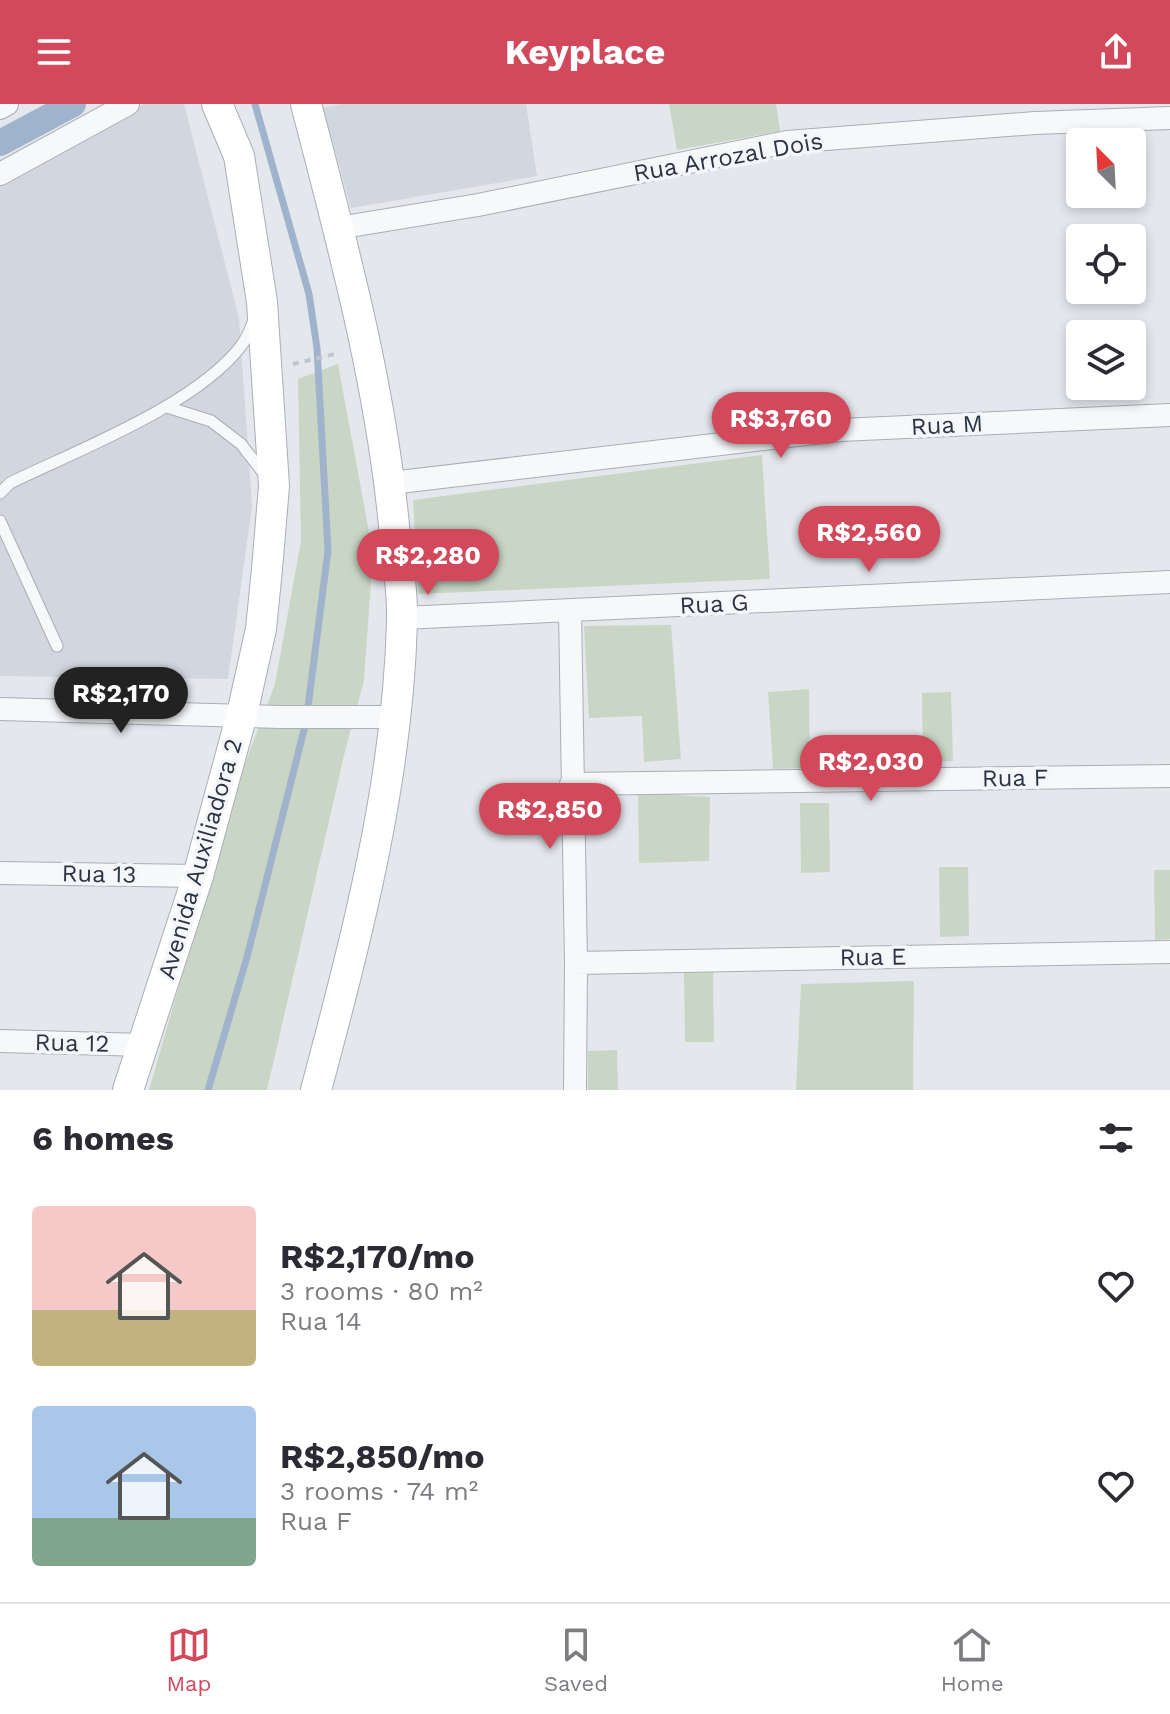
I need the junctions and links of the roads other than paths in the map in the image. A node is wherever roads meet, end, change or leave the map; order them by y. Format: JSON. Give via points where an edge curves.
{"nodes":[{"id":1,"x":7,"y":104,"type":"edge"},
{"id":2,"x":128,"y":104,"type":"edge"},
{"id":3,"x":217,"y":104,"type":"edge"},
{"id":4,"x":306,"y":104,"type":"edge"},
{"id":5,"x":0,"y":108,"type":"edge"},
{"id":6,"x":1170,"y":118,"type":"edge"},
{"id":7,"x":0,"y":174,"type":"edge"},
{"id":8,"x":338,"y":228,"type":"junction"},
{"id":9,"x":262,"y":302,"type":"junction"},
{"id":10,"x":167,"y":407,"type":"junction"},
{"id":11,"x":1170,"y":415,"type":"edge"},
{"id":12,"x":391,"y":483,"type":"junction"},
{"id":13,"x":274,"y":486,"type":"junction"},
{"id":14,"x":0,"y":493,"type":"edge"},
{"id":15,"x":0,"y":521,"type":"edge"},
{"id":16,"x":1170,"y":582,"type":"edge"},
{"id":17,"x":570,"y":611,"type":"junction"},
{"id":18,"x":402,"y":618,"type":"junction"},
{"id":19,"x":57,"y":646,"type":"dead end"},
{"id":20,"x":0,"y":709,"type":"edge"},
{"id":21,"x":242,"y":714,"type":"junction"},
{"id":22,"x":395,"y":717,"type":"junction"},
{"id":23,"x":1170,"y":776,"type":"edge"},
{"id":24,"x":571,"y":784,"type":"junction"},
{"id":25,"x":0,"y":873,"type":"edge"},
{"id":26,"x":198,"y":876,"type":"junction"},
{"id":27,"x":1170,"y":952,"type":"edge"},
{"id":28,"x":576,"y":963,"type":"junction"},
{"id":29,"x":0,"y":1041,"type":"edge"},
{"id":30,"x":144,"y":1045,"type":"junction"},
{"id":31,"x":128,"y":1090,"type":"edge"},
{"id":32,"x":316,"y":1090,"type":"edge"},
{"id":33,"x":575,"y":1090,"type":"edge"}],
"edges":[{"from":1,"to":5,"type":"street"},
{"from":2,"to":7,"type":"street"},
{"from":3,"to":9,"type":"street","name":"Avenida Auxiliadora 2","via":[[239,156]]},
{"from":4,"to":8,"type":"street"},
{"from":6,"to":8,"type":"street","name":"Rua Arrozal Dois","via":[[787,142]]},
{"from":8,"to":12,"type":"street"},
{"from":9,"to":10,"type":"lane","via":[[242,345]]},
{"from":9,"to":13,"type":"street","name":"Avenida Auxiliadora 2"},
{"from":10,"to":13,"type":"lane","via":[[211,421],[241,444]]},
{"from":10,"to":14,"type":"lane","via":[[10,483]]},
{"from":11,"to":12,"type":"street","name":"Rua M","via":[[840,430]]},
{"from":12,"to":18,"type":"street"},
{"from":13,"to":21,"type":"street","name":"Avenida Auxiliadora 2","via":[[261,629]]},
{"from":15,"to":19,"type":"lane"},
{"from":16,"to":17,"type":"street","name":"Rua G"},
{"from":17,"to":18,"type":"street","name":"Rua G"},
{"from":17,"to":24,"type":"street"},
{"from":18,"to":22,"type":"street"},
{"from":20,"to":21,"type":"street"},
{"from":21,"to":22,"type":"street"},
{"from":21,"to":26,"type":"street","name":"Avenida Auxiliadora 2"},
{"from":22,"to":32,"type":"street","via":[[358,934]]},
{"from":23,"to":24,"type":"street","name":"Rua F"},
{"from":24,"to":28,"type":"street"},
{"from":25,"to":26,"type":"street","name":"Rua 13"},
{"from":26,"to":30,"type":"street","name":"Avenida Auxiliadora 2"},
{"from":27,"to":28,"type":"street","name":"Rua E"},
{"from":28,"to":33,"type":"street"},
{"from":29,"to":30,"type":"street","name":"Rua 12"},
{"from":30,"to":31,"type":"street","name":"Avenida Auxiliadora 2"}]}
